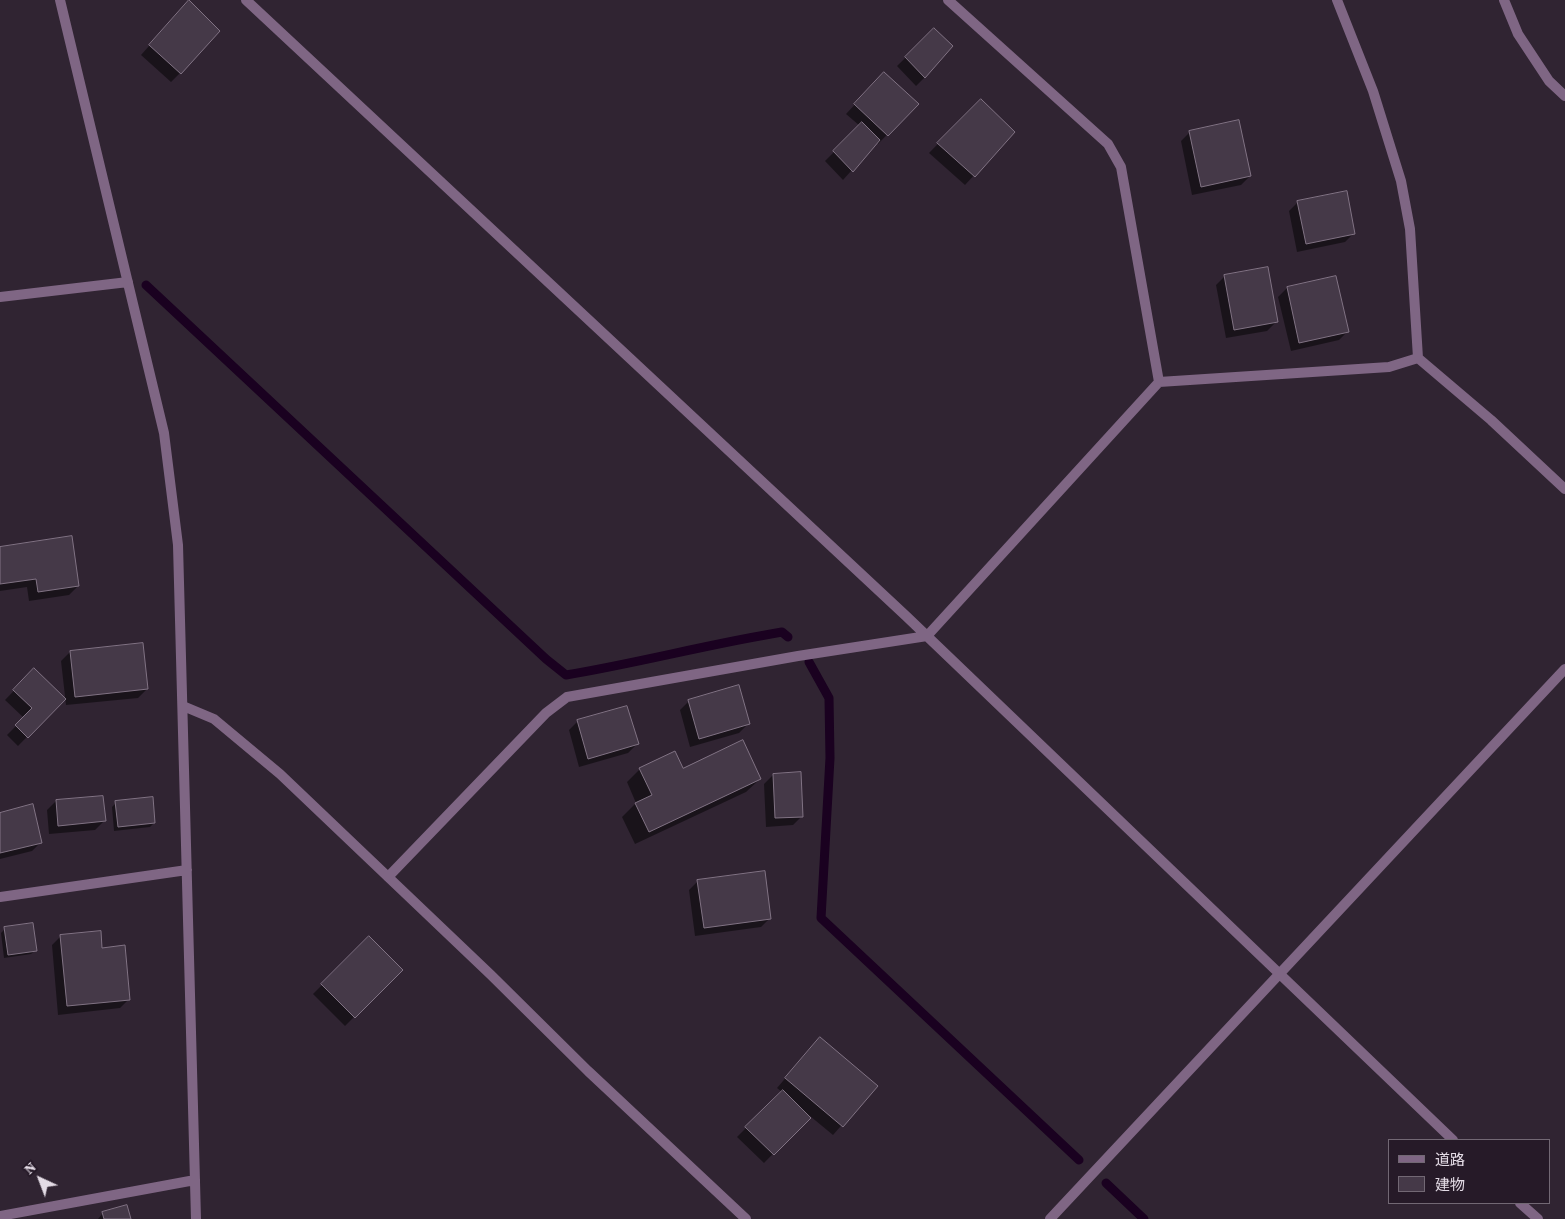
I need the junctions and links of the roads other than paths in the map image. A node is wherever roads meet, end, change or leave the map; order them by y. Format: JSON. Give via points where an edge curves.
{"nodes":[{"id":1,"x":60,"y":0,"type":"edge"},
{"id":2,"x":246,"y":0,"type":"edge"},
{"id":3,"x":948,"y":0,"type":"edge"},
{"id":4,"x":1338,"y":0,"type":"edge"},
{"id":5,"x":1504,"y":0,"type":"edge"},
{"id":6,"x":1565,"y":96,"type":"edge"},
{"id":7,"x":128,"y":282,"type":"junction"},
{"id":8,"x":0,"y":297,"type":"edge"},
{"id":9,"x":1418,"y":358,"type":"junction"},
{"id":10,"x":1159,"y":382,"type":"junction"},
{"id":11,"x":1565,"y":489,"type":"edge"},
{"id":12,"x":926,"y":636,"type":"junction"},
{"id":13,"x":1565,"y":669,"type":"edge"},
{"id":14,"x":182,"y":706,"type":"junction"},
{"id":15,"x":187,"y":870,"type":"junction"},
{"id":16,"x":388,"y":877,"type":"junction"},
{"id":17,"x":0,"y":897,"type":"edge"},
{"id":18,"x":1278,"y":974,"type":"junction"},
{"id":19,"x":1452,"y":1139,"type":"edge"},
{"id":20,"x":195,"y":1180,"type":"junction"},
{"id":21,"x":1521,"y":1204,"type":"edge"},
{"id":22,"x":0,"y":1216,"type":"edge"},
{"id":23,"x":196,"y":1219,"type":"edge"},
{"id":24,"x":746,"y":1219,"type":"edge"},
{"id":25,"x":1050,"y":1219,"type":"edge"},
{"id":26,"x":1538,"y":1219,"type":"edge"}],
"edges":[{"from":1,"to":7,"type":"street"},
{"from":2,"to":12,"type":"street"},
{"from":3,"to":10,"type":"street","via":[[1108,144],[1121,167]]},
{"from":4,"to":9,"type":"street","via":[[1373,91],[1401,181],[1410,229]]},
{"from":5,"to":6,"type":"street","via":[[1518,34],[1549,81]]},
{"from":7,"to":8,"type":"street"},
{"from":7,"to":14,"type":"street","via":[[165,443],[178,545]]},
{"from":9,"to":10,"type":"street","via":[[1389,367]]},
{"from":9,"to":11,"type":"street"},
{"from":10,"to":12,"type":"street"},
{"from":12,"to":16,"type":"street","via":[[567,697],[546,714]]},
{"from":12,"to":18,"type":"street"},
{"from":13,"to":18,"type":"street"},
{"from":14,"to":15,"type":"street"},
{"from":14,"to":16,"type":"street","via":[[214,719],[280,774]]},
{"from":15,"to":17,"type":"street"},
{"from":15,"to":20,"type":"street"},
{"from":16,"to":24,"type":"street"},
{"from":18,"to":19,"type":"street"},
{"from":18,"to":25,"type":"street"},
{"from":20,"to":22,"type":"street"},
{"from":20,"to":23,"type":"street"},
{"from":21,"to":26,"type":"street"}]}
